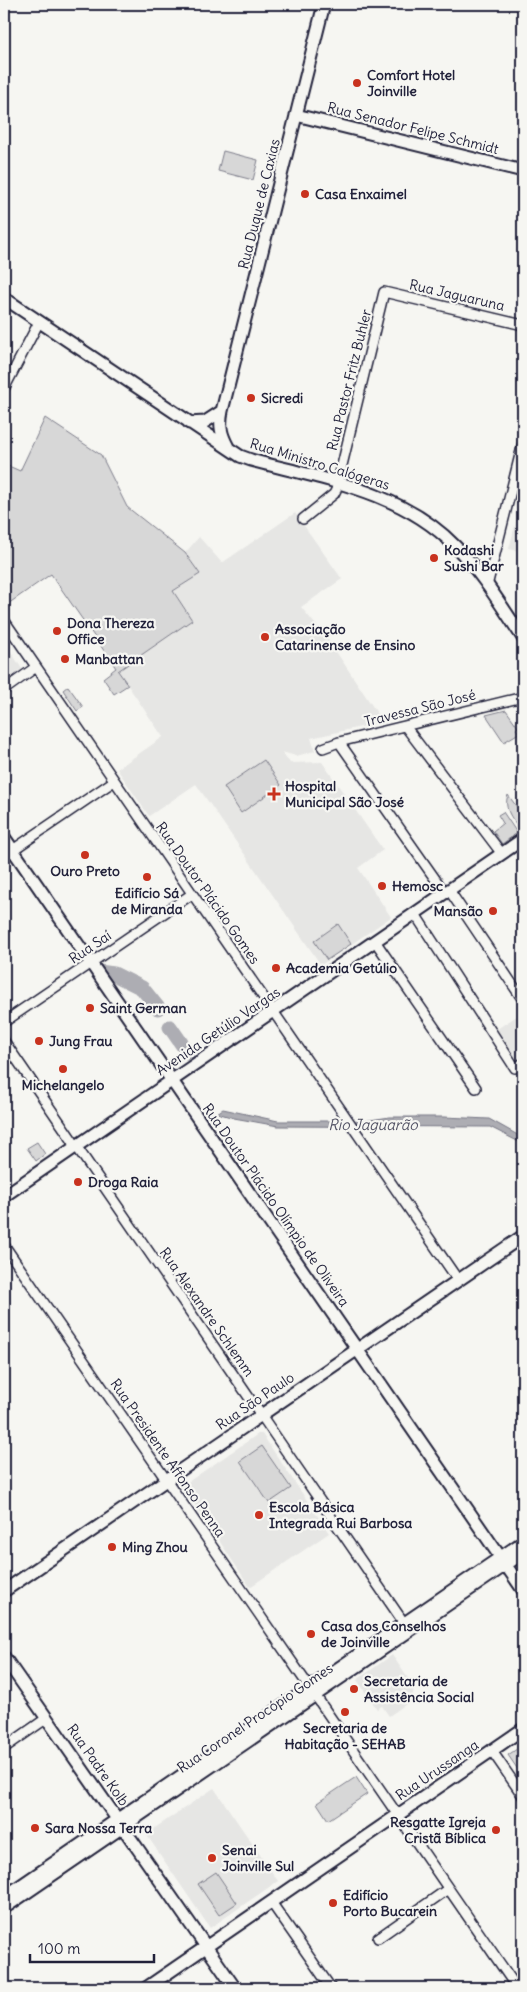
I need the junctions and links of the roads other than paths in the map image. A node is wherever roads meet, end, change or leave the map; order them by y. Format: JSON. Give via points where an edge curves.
{"nodes":[{"id":1,"x":324,"y":4,"type":"edge"},
{"id":2,"x":296,"y":115,"type":"junction"},
{"id":3,"x":523,"y":171,"type":"edge"},
{"id":4,"x":384,"y":292,"type":"joint"},
{"id":5,"x":4,"y":298,"type":"edge"},
{"id":6,"x":39,"y":322,"type":"junction"},
{"id":7,"x":523,"y":325,"type":"edge"},
{"id":8,"x":4,"y":389,"type":"edge"},
{"id":9,"x":222,"y":411,"type":"junction"},
{"id":10,"x":189,"y":423,"type":"junction"},
{"id":11,"x":523,"y":443,"type":"edge"},
{"id":12,"x":229,"y":449,"type":"junction"},
{"id":13,"x":337,"y":483,"type":"junction"},
{"id":14,"x":303,"y":519,"type":"dead end"},
{"id":15,"x":487,"y":586,"type":"junction"},
{"id":16,"x":4,"y":620,"type":"edge"},
{"id":17,"x":523,"y":638,"type":"edge"},
{"id":18,"x":36,"y":667,"type":"junction"},
{"id":19,"x":4,"y":690,"type":"edge"},
{"id":20,"x":523,"y":697,"type":"edge"},
{"id":21,"x":405,"y":726,"type":"junction"},
{"id":22,"x":339,"y":742,"type":"junction"},
{"id":23,"x":323,"y":748,"type":"dead end"},
{"id":24,"x":114,"y":780,"type":"junction"},
{"id":25,"x":4,"y":837,"type":"edge"},
{"id":26,"x":523,"y":839,"type":"edge"},
{"id":27,"x":8,"y":853,"type":"edge"},
{"id":28,"x":502,"y":854,"type":"junction"},
{"id":29,"x":447,"y":892,"type":"junction"},
{"id":30,"x":192,"y":894,"type":"junction"},
{"id":31,"x":415,"y":914,"type":"junction"},
{"id":32,"x":375,"y":941,"type":"junction"},
{"id":33,"x":91,"y":963,"type":"junction"},
{"id":34,"x":523,"y":1000,"type":"edge"},
{"id":35,"x":273,"y":1011,"type":"junction"},
{"id":36,"x":4,"y":1022,"type":"edge"},
{"id":37,"x":4,"y":1041,"type":"edge"},
{"id":38,"x":523,"y":1063,"type":"edge"},
{"id":39,"x":172,"y":1080,"type":"junction"},
{"id":40,"x":476,"y":1088,"type":"dead end"},
{"id":41,"x":76,"y":1146,"type":"junction"},
{"id":42,"x":4,"y":1196,"type":"edge"},
{"id":43,"x":523,"y":1236,"type":"edge"},
{"id":44,"x":4,"y":1245,"type":"edge"},
{"id":45,"x":458,"y":1280,"type":"junction"},
{"id":46,"x":357,"y":1349,"type":"junction"},
{"id":47,"x":261,"y":1415,"type":"junction"},
{"id":48,"x":166,"y":1480,"type":"junction"},
{"id":49,"x":523,"y":1542,"type":"edge"},
{"id":50,"x":523,"y":1552,"type":"edge"},
{"id":51,"x":503,"y":1561,"type":"junction"},
{"id":52,"x":523,"y":1590,"type":"edge"},
{"id":53,"x":4,"y":1591,"type":"edge"},
{"id":54,"x":404,"y":1623,"type":"junction"},
{"id":55,"x":4,"y":1657,"type":"edge"},
{"id":56,"x":312,"y":1691,"type":"junction"},
{"id":57,"x":47,"y":1718,"type":"junction"},
{"id":58,"x":523,"y":1729,"type":"edge"},
{"id":59,"x":4,"y":1748,"type":"edge"},
{"id":60,"x":492,"y":1751,"type":"junction"},
{"id":61,"x":523,"y":1796,"type":"edge"},
{"id":62,"x":398,"y":1816,"type":"junction"},
{"id":63,"x":120,"y":1823,"type":"junction"},
{"id":64,"x":448,"y":1889,"type":"junction"},
{"id":65,"x":4,"y":1897,"type":"edge"},
{"id":66,"x":271,"y":1902,"type":"junction"},
{"id":67,"x":4,"y":1908,"type":"edge"},
{"id":68,"x":378,"y":1938,"type":"dead end"},
{"id":69,"x":206,"y":1947,"type":"junction"},
{"id":70,"x":146,"y":1988,"type":"edge"},
{"id":71,"x":235,"y":1988,"type":"edge"},
{"id":72,"x":331,"y":1988,"type":"edge"},
{"id":73,"x":517,"y":1988,"type":"edge"}],
"edges":[{"from":1,"to":2,"type":"main road","name":"Rua Duque de Caxias"},
{"from":2,"to":3,"type":"main road","name":"Rua Senador Felipe Schmidt"},
{"from":2,"to":9,"type":"main road","name":"Rua Duque de Caxias"},
{"from":4,"to":7,"type":"street","name":"Rua Jaguaruna"},
{"from":4,"to":13,"type":"street","name":"Rua Pastor Fritz Buhler"},
{"from":5,"to":6,"type":"main road","name":"Rua Ministro Calógeras"},
{"from":6,"to":8,"type":"street"},
{"from":6,"to":10,"type":"main road","name":"Rua Ministro Calógeras"},
{"from":9,"to":10,"type":"main road","via":[[205,422]]},
{"from":9,"to":12,"type":"main road","name":"Rua Duque de Caxias","via":[[220,426]]},
{"from":10,"to":12,"type":"main road","name":"Rua Ministro Calógeras"},
{"from":11,"to":15,"type":"street"},
{"from":12,"to":13,"type":"main road","name":"Rua Ministro Calógeras","via":[[251,460]]},
{"from":13,"to":14,"type":"street","name":"Rua Pastor Fritz Buhler","via":[[334,494]]},
{"from":13,"to":15,"type":"main road","name":"Rua Ministro Calógeras","via":[[389,500],[426,522],[454,545]]},
{"from":15,"to":17,"type":"main road","name":"Rua Ministro Calógeras"},
{"from":16,"to":18,"type":"street","name":"Rua Doutor Plácido Gomes"},
{"from":18,"to":19,"type":"street"},
{"from":18,"to":24,"type":"street","name":"Rua Doutor Plácido Gomes"},
{"from":20,"to":21,"type":"street","name":"Travessa São José"},
{"from":21,"to":22,"type":"street","name":"Travessa São José"},
{"from":21,"to":28,"type":"street"},
{"from":22,"to":23,"type":"street","name":"Travessa São José"},
{"from":22,"to":29,"type":"street"},
{"from":24,"to":27,"type":"street"},
{"from":24,"to":30,"type":"street","name":"Rua Doutor Plácido Gomes"},
{"from":25,"to":27,"type":"main road","name":"Rua Doutor Plácido Olímpio de Oliveira"},
{"from":26,"to":28,"type":"main road","name":"Avenida Getúlio Vargas"},
{"from":27,"to":33,"type":"main road","name":"Rua Doutor Plácido Olímpio de Oliveira"},
{"from":28,"to":29,"type":"main road","name":"Avenida Getúlio Vargas"},
{"from":29,"to":31,"type":"main road","name":"Avenida Getúlio Vargas"},
{"from":29,"to":34,"type":"street"},
{"from":30,"to":33,"type":"street","name":"Rua Saí"},
{"from":30,"to":35,"type":"street","name":"Rua Doutor Plácido Gomes"},
{"from":31,"to":32,"type":"main road","name":"Avenida Getúlio Vargas"},
{"from":31,"to":38,"type":"street","via":[[515,1068]]},
{"from":32,"to":35,"type":"main road","name":"Avenida Getúlio Vargas"},
{"from":32,"to":40,"type":"street"},
{"from":33,"to":36,"type":"street","name":"Rua Saí"},
{"from":33,"to":39,"type":"main road","name":"Rua Doutor Plácido Olímpio de Oliveira"},
{"from":35,"to":39,"type":"main road","name":"Avenida Getúlio Vargas"},
{"from":35,"to":45,"type":"street","name":"Rua Doutor Plácido Gomes"},
{"from":37,"to":41,"type":"street","name":"Rua Alexandre Schlemm"},
{"from":39,"to":41,"type":"main road","name":"Avenida Getúlio Vargas"},
{"from":39,"to":46,"type":"main road","name":"Rua Doutor Plácido Olímpio de Oliveira"},
{"from":41,"to":42,"type":"main road","name":"Avenida Getúlio Vargas"},
{"from":41,"to":47,"type":"street","name":"Rua Alexandre Schlemm"},
{"from":43,"to":45,"type":"main road","name":"Rua São Paulo"},
{"from":44,"to":48,"type":"street","name":"Rua Presidente Affonso Penna"},
{"from":45,"to":46,"type":"main road","name":"Rua São Paulo"},
{"from":46,"to":47,"type":"main road","name":"Rua São Paulo"},
{"from":46,"to":51,"type":"main road","name":"Rua Doutor Plácido Olímpio de Oliveira"},
{"from":47,"to":48,"type":"main road","name":"Rua São Paulo"},
{"from":47,"to":54,"type":"street","name":"Rua Alexandre Schlemm"},
{"from":48,"to":53,"type":"main road","name":"Rua São Paulo"},
{"from":48,"to":56,"type":"street","name":"Rua Presidente Affonso Penna"},
{"from":49,"to":51,"type":"main road","name":"Rua Coronel Procópio Gomes"},
{"from":50,"to":51,"type":"main road","name":"Rua Coronel Procópio Gomes"},
{"from":51,"to":52,"type":"main road","name":"Rua Doutor Plácido Olímpio de Oliveira"},
{"from":51,"to":54,"type":"main road","name":"Rua Coronel Procópio Gomes"},
{"from":51,"to":56,"type":"main road","name":"Rua Coronel Procópio Gomes"},
{"from":54,"to":56,"type":"main road","name":"Rua Coronel Procópio Gomes"},
{"from":55,"to":57,"type":"main road","name":"Rua Padre Kolb"},
{"from":56,"to":62,"type":"street","name":"Rua Presidente Affonso Penna"},
{"from":56,"to":63,"type":"main road","name":"Rua Coronel Procópio Gomes"},
{"from":57,"to":59,"type":"street"},
{"from":57,"to":63,"type":"main road","name":"Rua Padre Kolb"},
{"from":58,"to":60,"type":"main road","name":"Rua Urussanga"},
{"from":60,"to":61,"type":"street"},
{"from":60,"to":62,"type":"main road","name":"Rua Urussanga"},
{"from":62,"to":64,"type":"street","name":"Rua Presidente Affonso Penna"},
{"from":62,"to":66,"type":"main road","name":"Rua Urussanga"},
{"from":63,"to":65,"type":"main road","name":"Rua Coronel Procópio Gomes"},
{"from":63,"to":67,"type":"main road","name":"Rua Coronel Procópio Gomes"},
{"from":63,"to":69,"type":"main road","name":"Rua Padre Kolb"},
{"from":64,"to":68,"type":"street"},
{"from":64,"to":73,"type":"street","name":"Rua Presidente Affonso Penna"},
{"from":66,"to":69,"type":"main road","name":"Rua Urussanga"},
{"from":66,"to":72,"type":"street"},
{"from":69,"to":70,"type":"main road","name":"Rua Urussanga"},
{"from":69,"to":71,"type":"main road","name":"Rua Padre Kolb"}]}
